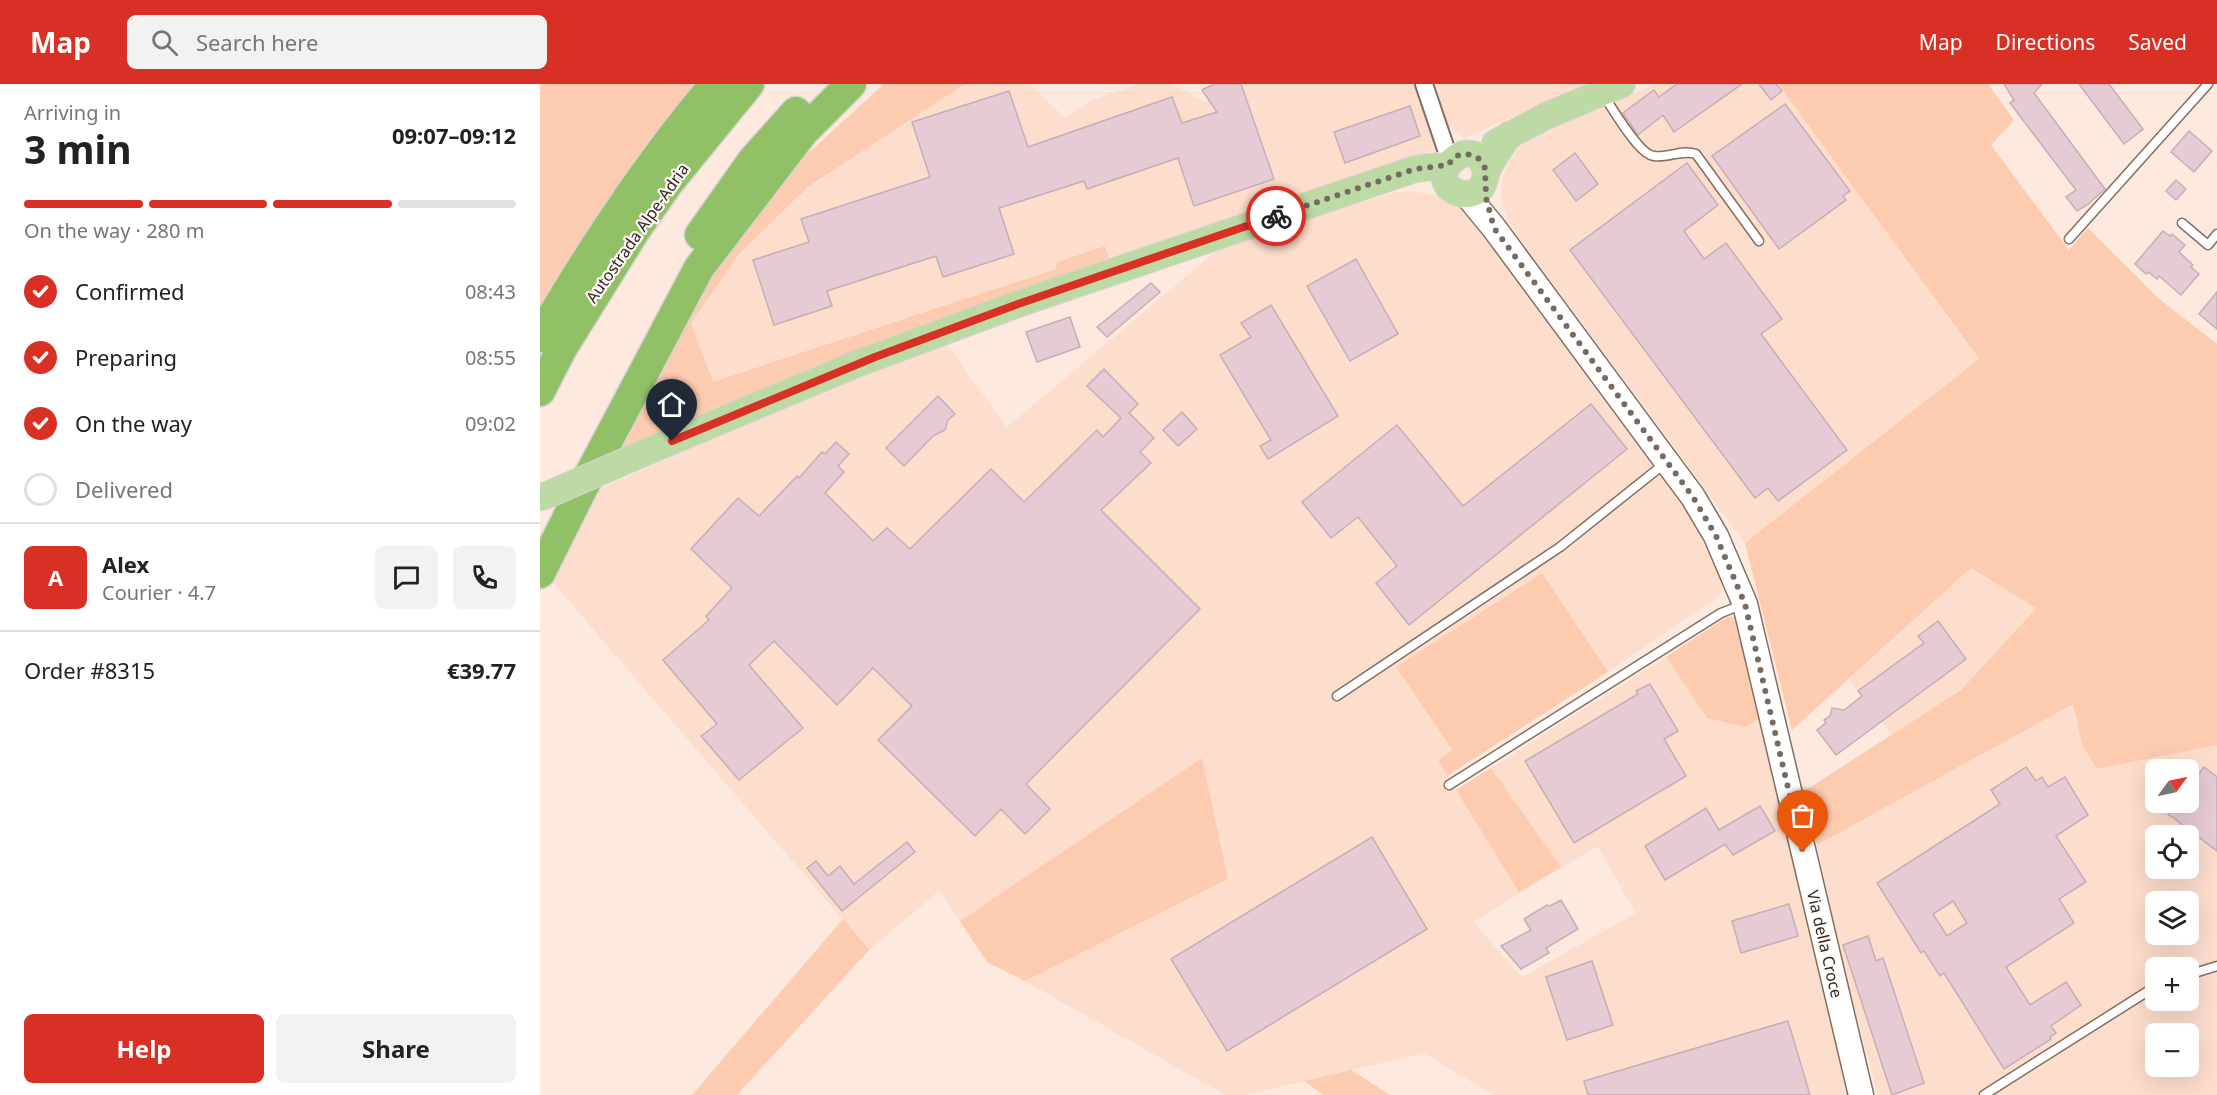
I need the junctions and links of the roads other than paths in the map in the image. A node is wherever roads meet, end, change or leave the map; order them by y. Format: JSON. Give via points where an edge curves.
{"nodes":[{"id":1,"x":715,"y":84,"type":"edge"},
{"id":2,"x":749,"y":84,"type":"edge"},
{"id":3,"x":823,"y":84,"type":"edge"},
{"id":4,"x":851,"y":84,"type":"edge"},
{"id":5,"x":874,"y":84,"type":"edge"},
{"id":6,"x":1424,"y":84,"type":"edge"},
{"id":7,"x":2208,"y":84,"type":"edge"},
{"id":8,"x":1612,"y":88,"type":"edge"},
{"id":9,"x":1467,"y":175,"type":"junction"},
{"id":10,"x":764,"y":181,"type":"junction"},
{"id":11,"x":2182,"y":223,"type":"dead end"},
{"id":12,"x":2217,"y":234,"type":"edge"},
{"id":13,"x":2069,"y":239,"type":"dead end"},
{"id":14,"x":1759,"y":241,"type":"dead end"},
{"id":15,"x":540,"y":337,"type":"edge"},
{"id":16,"x":540,"y":391,"type":"edge"},
{"id":17,"x":1667,"y":462,"type":"junction"},
{"id":18,"x":540,"y":498,"type":"edge"},
{"id":19,"x":540,"y":530,"type":"edge"},
{"id":20,"x":540,"y":573,"type":"edge"},
{"id":21,"x":1745,"y":604,"type":"junction"},
{"id":22,"x":1337,"y":696,"type":"dead end"},
{"id":23,"x":1449,"y":785,"type":"dead end"},
{"id":24,"x":2217,"y":966,"type":"edge"},
{"id":25,"x":2199,"y":972,"type":"edge"},
{"id":26,"x":2145,"y":993,"type":"edge"},
{"id":27,"x":1861,"y":1095,"type":"edge"},
{"id":28,"x":1984,"y":1095,"type":"edge"}],
"edges":[{"from":1,"to":15,"type":"highway","name":"Autostrada Alpe-Adria","via":[[683,121],[611,222]]},
{"from":2,"to":16,"type":"highway","name":"Autostrada Alpe-Adria","via":[[669,182],[634,232]]},
{"from":3,"to":19,"type":"highway","via":[[753,160],[687,253]]},
{"from":4,"to":10,"type":"highway","via":[[804,131]]},
{"from":5,"to":10,"type":"highway"},
{"from":6,"to":9,"type":"street","name":"Via della Croce"},
{"from":7,"to":13,"type":"lane"},
{"from":8,"to":9,"type":"main road","via":[[1509,135]]},
{"from":8,"to":14,"type":"lane","via":[[1621,122],[1646,153],[1696,154]]},
{"from":9,"to":17,"type":"main road","name":"Via della Croce","via":[[1494,228]]},
{"from":9,"to":18,"type":"main road","bridge":true,"via":[[1415,169],[963,324],[854,365]]},
{"from":10,"to":20,"type":"highway","via":[[699,268]]},
{"from":11,"to":12,"type":"lane","via":[[2208,244]]},
{"from":17,"to":21,"type":"main road","name":"Via della Croce","via":[[1716,536]]},
{"from":17,"to":22,"type":"lane","via":[[1560,547]]},
{"from":21,"to":23,"type":"lane","via":[[1721,613]]},
{"from":21,"to":27,"type":"main road","name":"Via della Croce"},
{"from":24,"to":25,"type":"lane"},
{"from":26,"to":28,"type":"lane"}]}
